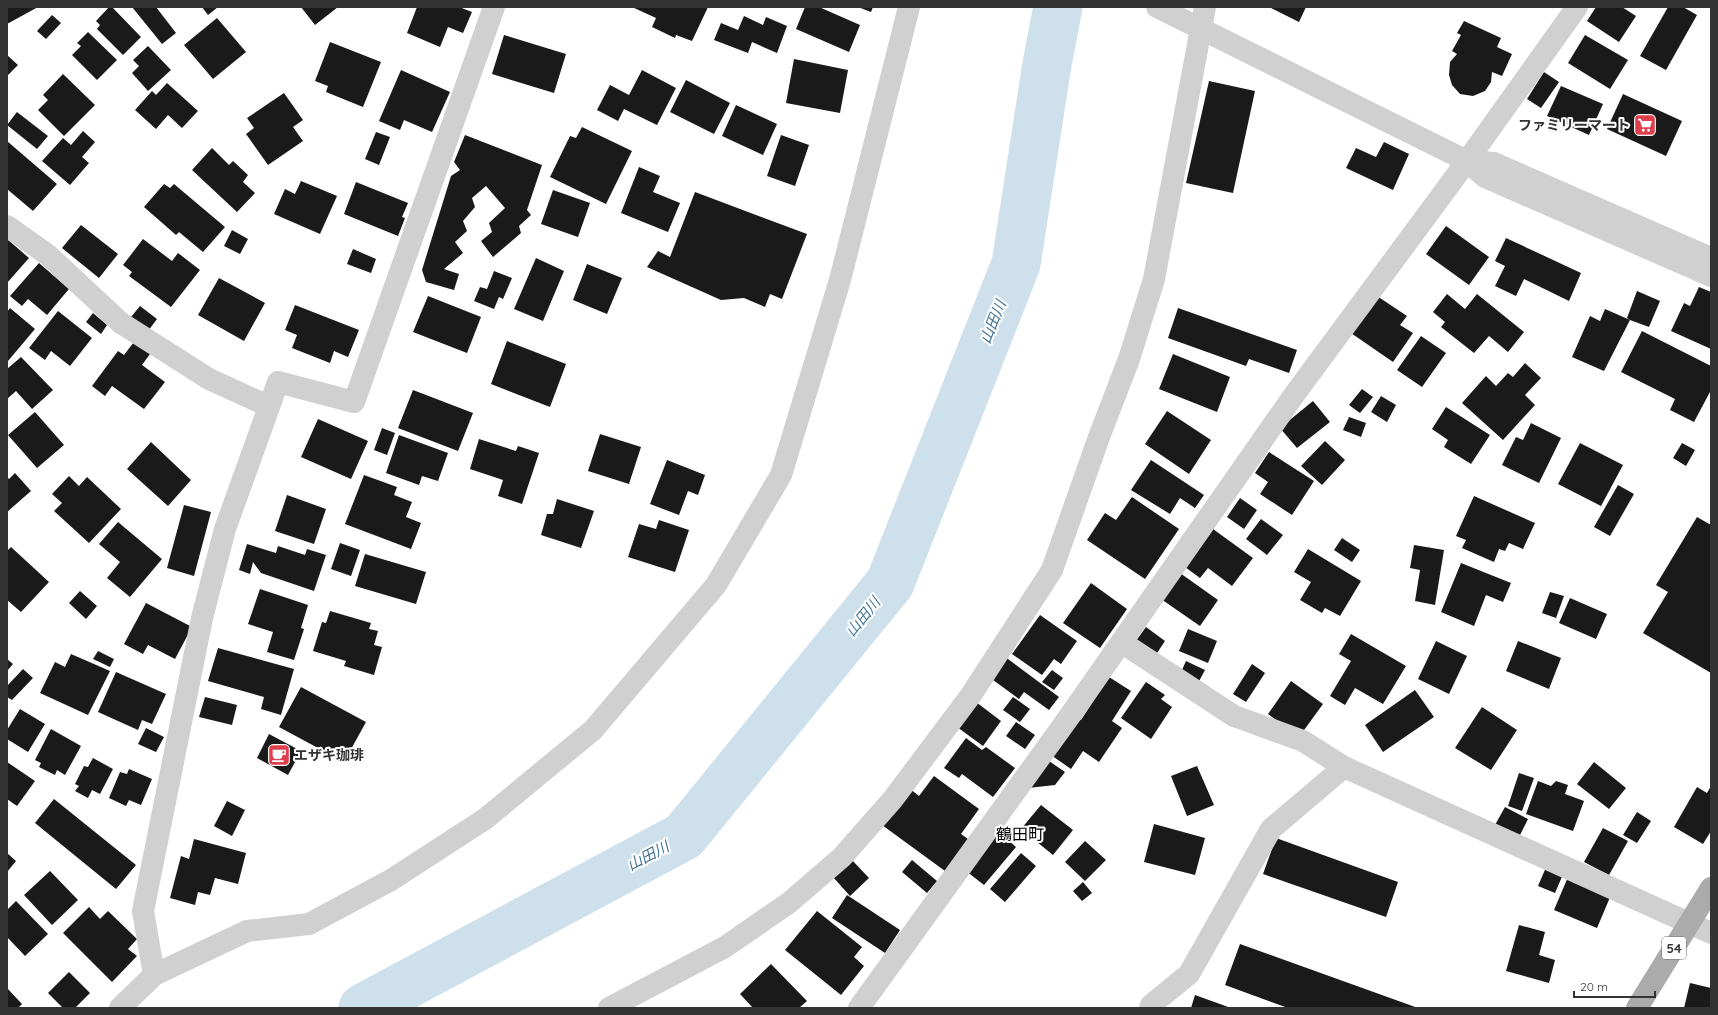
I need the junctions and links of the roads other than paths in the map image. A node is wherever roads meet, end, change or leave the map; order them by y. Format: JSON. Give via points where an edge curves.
{"nodes":[{"id":1,"x":494,"y":7,"type":"edge"},
{"id":2,"x":909,"y":7,"type":"edge"},
{"id":3,"x":1157,"y":7,"type":"edge"},
{"id":4,"x":1577,"y":7,"type":"edge"},
{"id":5,"x":1198,"y":18,"type":"edge"},
{"id":6,"x":1467,"y":161,"type":"junction"},
{"id":7,"x":7,"y":226,"type":"edge"},
{"id":8,"x":1711,"y":258,"type":"edge"},
{"id":9,"x":1711,"y":276,"type":"edge"},
{"id":10,"x":268,"y":406,"type":"junction"},
{"id":11,"x":1121,"y":642,"type":"junction"},
{"id":12,"x":1344,"y":767,"type":"junction"},
{"id":13,"x":1711,"y":888,"type":"edge"},
{"id":14,"x":1689,"y":923,"type":"junction"},
{"id":15,"x":1711,"y":933,"type":"edge"},
{"id":16,"x":154,"y":975,"type":"junction"},
{"id":17,"x":120,"y":1008,"type":"edge"},
{"id":18,"x":609,"y":1008,"type":"edge"},
{"id":19,"x":858,"y":1008,"type":"edge"},
{"id":20,"x":1150,"y":1008,"type":"edge"},
{"id":21,"x":1637,"y":1008,"type":"edge"}],
"edges":[{"from":1,"to":10,"type":"street","via":[[354,402],[278,382]]},
{"from":2,"to":16,"type":"street","via":[[840,280],[781,475],[716,585],[593,730],[485,820],[391,880],[309,924],[247,931]]},
{"from":3,"to":5,"type":"street"},
{"from":4,"to":6,"type":"street"},
{"from":5,"to":6,"type":"street"},
{"from":5,"to":18,"type":"street","via":[[1154,279],[1129,359],[1052,570],[971,695],[893,799],[842,857],[790,902],[725,947]]},
{"from":6,"to":8,"type":"street","via":[[1494,163]]},
{"from":6,"to":9,"type":"street","via":[[1485,177]]},
{"from":6,"to":11,"type":"street","via":[[1294,395]]},
{"from":7,"to":10,"type":"street","via":[[48,255],[121,323],[209,379]]},
{"from":10,"to":16,"type":"street","via":[[225,528],[202,618],[143,912]]},
{"from":11,"to":12,"type":"street","via":[[1234,716],[1303,741]]},
{"from":11,"to":19,"type":"street"},
{"from":12,"to":14,"type":"street"},
{"from":12,"to":20,"type":"street","via":[[1271,829],[1189,974]]},
{"from":13,"to":14,"type":"main road","number":"54"},
{"from":14,"to":15,"type":"street"},
{"from":14,"to":21,"type":"main road","number":"54"},
{"from":16,"to":17,"type":"street"}]}
